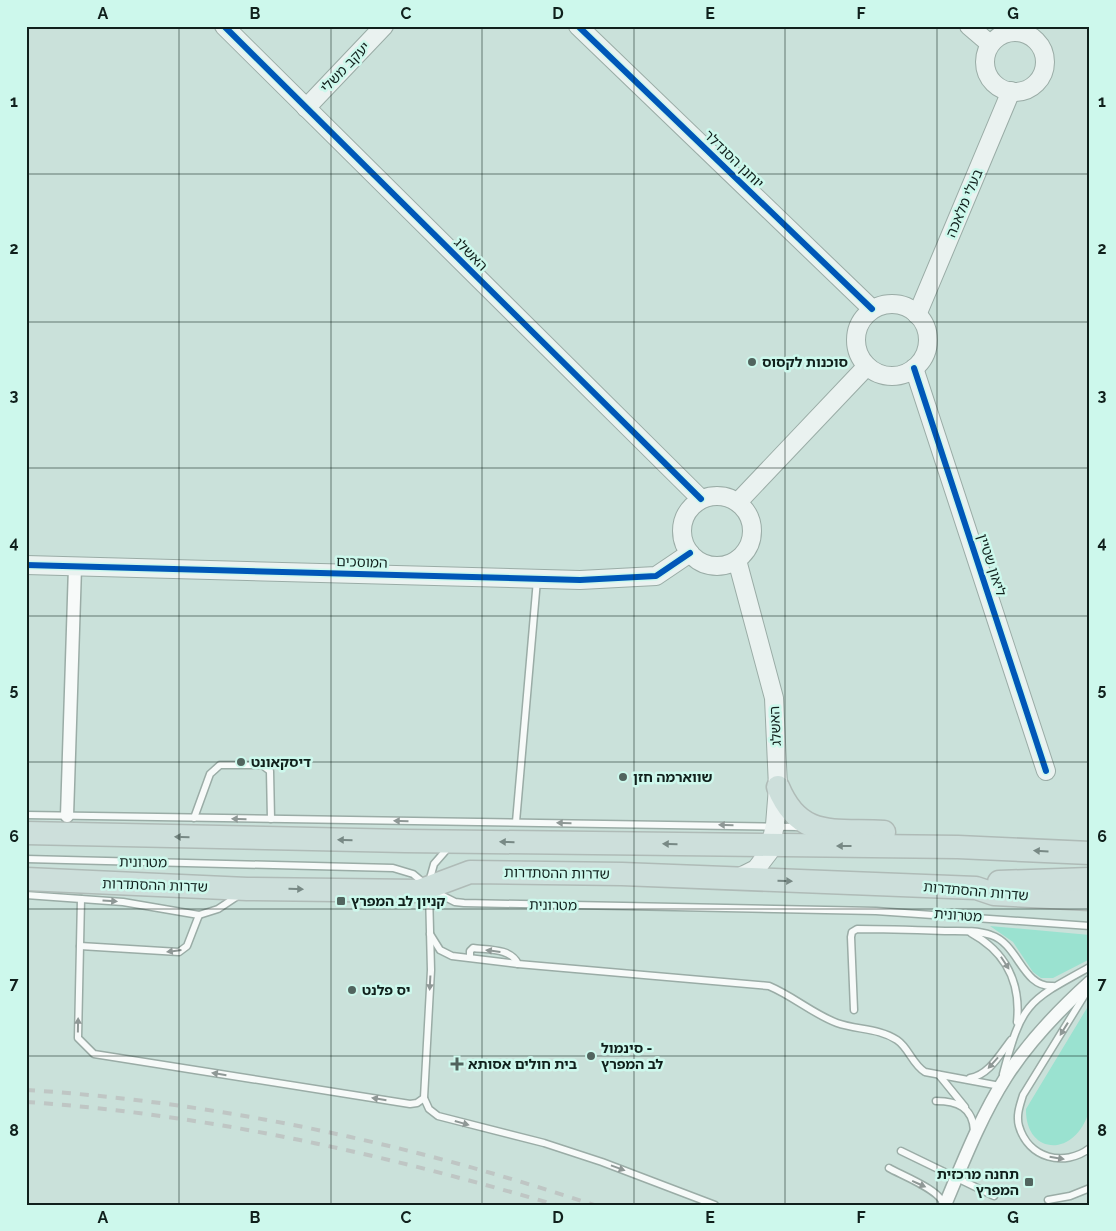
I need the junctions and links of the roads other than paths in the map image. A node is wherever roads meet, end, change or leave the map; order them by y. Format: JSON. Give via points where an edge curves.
{"nodes":[{"id":1,"x":224,"y":26,"type":"edge"},
{"id":2,"x":384,"y":26,"type":"edge"},
{"id":3,"x":578,"y":26,"type":"edge"},
{"id":4,"x":969,"y":26,"type":"edge"},
{"id":5,"x":1030,"y":31,"type":"edge"},
{"id":6,"x":990,"y":44,"type":"junction"},
{"id":7,"x":1011,"y":91,"type":"junction"},
{"id":8,"x":306,"y":108,"type":"junction"},
{"id":9,"x":872,"y":309,"type":"junction"},
{"id":10,"x":917,"y":315,"type":"junction"},
{"id":11,"x":867,"y":366,"type":"junction"},
{"id":12,"x":914,"y":368,"type":"junction"},
{"id":13,"x":701,"y":500,"type":"junction"},
{"id":14,"x":738,"y":502,"type":"junction"},
{"id":15,"x":690,"y":553,"type":"junction"},
{"id":16,"x":737,"y":560,"type":"junction"},
{"id":17,"x":26,"y":565,"type":"edge"},
{"id":18,"x":75,"y":567,"type":"junction"},
{"id":19,"x":537,"y":579,"type":"junction"},
{"id":20,"x":1046,"y":771,"type":"dead end"},
{"id":21,"x":778,"y":787,"type":"junction"},
{"id":22,"x":26,"y":815,"type":"edge"},
{"id":23,"x":67,"y":816,"type":"junction"},
{"id":24,"x":95,"y":817,"type":"junction"},
{"id":25,"x":194,"y":818,"type":"junction"},
{"id":26,"x":271,"y":820,"type":"junction"},
{"id":27,"x":516,"y":822,"type":"junction"},
{"id":28,"x":815,"y":828,"type":"junction"},
{"id":29,"x":26,"y":834,"type":"edge"},
{"id":30,"x":110,"y":836,"type":"junction"},
{"id":31,"x":773,"y":836,"type":"junction"},
{"id":32,"x":462,"y":841,"type":"junction"},
{"id":33,"x":958,"y":847,"type":"junction"},
{"id":34,"x":1090,"y":853,"type":"edge"},
{"id":35,"x":26,"y":858,"type":"edge"},
{"id":36,"x":736,"y":879,"type":"junction"},
{"id":37,"x":1090,"y":879,"type":"edge"},
{"id":38,"x":26,"y":880,"type":"edge"},
{"id":39,"x":429,"y":888,"type":"junction"},
{"id":40,"x":976,"y":888,"type":"junction"},
{"id":41,"x":247,"y":889,"type":"junction"},
{"id":42,"x":26,"y":895,"type":"edge"},
{"id":43,"x":1067,"y":898,"type":"junction"},
{"id":44,"x":81,"y":899,"type":"junction"},
{"id":45,"x":1090,"y":899,"type":"edge"},
{"id":46,"x":1090,"y":905,"type":"edge"},
{"id":47,"x":199,"y":915,"type":"junction"},
{"id":48,"x":1090,"y":926,"type":"edge"},
{"id":49,"x":968,"y":932,"type":"junction"},
{"id":50,"x":430,"y":934,"type":"junction"},
{"id":51,"x":80,"y":946,"type":"junction"},
{"id":52,"x":1090,"y":967,"type":"edge"},
{"id":53,"x":1090,"y":982,"type":"edge"},
{"id":54,"x":1055,"y":986,"type":"junction"},
{"id":55,"x":1090,"y":987,"type":"edge"},
{"id":56,"x":854,"y":1010,"type":"dead end"},
{"id":57,"x":1016,"y":1028,"type":"junction"},
{"id":58,"x":1013,"y":1037,"type":"junction"},
{"id":59,"x":939,"y":1075,"type":"junction"},
{"id":60,"x":965,"y":1078,"type":"junction"},
{"id":61,"x":1000,"y":1086,"type":"junction"},
{"id":62,"x":424,"y":1098,"type":"junction"},
{"id":63,"x":936,"y":1101,"type":"dead end"},
{"id":64,"x":968,"y":1110,"type":"junction"},
{"id":65,"x":974,"y":1139,"type":"junction"},
{"id":66,"x":1090,"y":1148,"type":"edge"},
{"id":67,"x":901,"y":1151,"type":"dead end"},
{"id":68,"x":889,"y":1168,"type":"dead end"},
{"id":69,"x":956,"y":1178,"type":"junction"},
{"id":70,"x":1090,"y":1188,"type":"edge"},
{"id":71,"x":994,"y":1196,"type":"dead end"},
{"id":72,"x":1048,"y":1200,"type":"dead end"},
{"id":73,"x":715,"y":1205,"type":"edge"},
{"id":74,"x":944,"y":1205,"type":"edge"}],
"edges":[{"from":1,"to":8,"type":"street","name":"האשלג"},
{"from":2,"to":8,"type":"street","name":"יעקב משלי"},
{"from":3,"to":9,"type":"street","name":"יוחנן הסנדלר"},
{"from":4,"to":6,"type":"street"},
{"from":5,"to":6,"type":"street","via":[[1004,34]]},
{"from":5,"to":7,"type":"street","via":[[1045,57],[1042,75],[1029,88]]},
{"from":6,"to":7,"type":"street","via":[[987,73],[993,82]]},
{"from":7,"to":10,"type":"street","name":"בעלי מלאכה"},
{"from":8,"to":13,"type":"street","name":"האשלג"},
{"from":9,"to":10,"type":"street","via":[[883,304],[896,304]]},
{"from":9,"to":11,"type":"street","via":[[864,316],[856,336],[860,357]]},
{"from":10,"to":12,"type":"street","via":[[924,324],[927,348]]},
{"from":11,"to":12,"type":"street","via":[[890,375],[906,373]]},
{"from":11,"to":14,"type":"street"},
{"from":12,"to":20,"type":"street","name":"ליאון שטיין"},
{"from":13,"to":14,"type":"street","via":[[720,496]]},
{"from":13,"to":15,"type":"street","via":[[692,506],[682,524],[684,544]]},
{"from":14,"to":16,"type":"street","via":[[750,520],[752,531],[748,547]]},
{"from":15,"to":16,"type":"street","via":[[707,565]]},
{"from":15,"to":19,"type":"street","name":"המוסכים","via":[[656,576]]},
{"from":16,"to":21,"type":"street","name":"האשלג","via":[[774,698]]},
{"from":17,"to":18,"type":"street","name":"המוסכים"},
{"from":18,"to":19,"type":"street","name":"המוסכים"},
{"from":18,"to":23,"type":"street"},
{"from":19,"to":27,"type":"lane"},
{"from":21,"to":28,"type":"highway","via":[[793,814]]},
{"from":21,"to":31,"type":"street","name":"האשלג"},
{"from":22,"to":23,"type":"lane"},
{"from":23,"to":24,"type":"lane"},
{"from":24,"to":25,"type":"lane"},
{"from":24,"to":30,"type":"lane"},
{"from":26,"to":25,"type":"lane","one_way":true},
{"from":25,"to":26,"type":"lane","via":[[210,774],[220,765],[262,765],[270,771]]},
{"from":27,"to":26,"type":"lane","one_way":true},
{"from":31,"to":27,"type":"lane","one_way":true},
{"from":28,"to":31,"type":"lane"},
{"from":28,"to":33,"type":"highway","via":[[885,832]]},
{"from":29,"to":30,"type":"highway"},
{"from":32,"to":30,"type":"highway","one_way":true},
{"from":31,"to":32,"type":"highway","one_way":true},
{"from":33,"to":31,"type":"highway","one_way":true},
{"from":31,"to":36,"type":"street","name":"האשלג","via":[[756,869]]},
{"from":32,"to":39,"type":"lane","via":[[439,858],[431,872]]},
{"from":34,"to":33,"type":"highway","one_way":true},
{"from":35,"to":39,"type":"lane","name":"מטרונית","via":[[393,868],[413,874]]},
{"from":36,"to":39,"type":"highway","name":"שדרות ההסתדרות","via":[[470,872]]},
{"from":36,"to":40,"type":"highway","name":"שדרות ההסתדרות","one_way":true},
{"from":37,"to":40,"type":"highway","via":[[990,883]]},
{"from":38,"to":41,"type":"highway","name":"שדרות ההסתדרות"},
{"from":41,"to":39,"type":"highway","name":"שדרות ההסתדרות","one_way":true},
{"from":39,"to":48,"type":"lane","name":"מטרונית","via":[[445,898],[464,903],[876,911]]},
{"from":39,"to":50,"type":"lane"},
{"from":40,"to":43,"type":"highway","name":"שדרות ההסתדרות","via":[[994,894]]},
{"from":41,"to":47,"type":"lane","via":[[218,909]]},
{"from":42,"to":44,"type":"lane"},
{"from":43,"to":45,"type":"highway","name":"שדרות ההסתדרות"},
{"from":43,"to":46,"type":"highway"},
{"from":44,"to":47,"type":"lane","one_way":true,"via":[[123,902]]},
{"from":44,"to":51,"type":"lane"},
{"from":47,"to":51,"type":"lane","one_way":true,"via":[[187,946],[179,952]]},
{"from":49,"to":54,"type":"lane","via":[[986,933],[1002,940],[1034,981],[1043,986]]},
{"from":49,"to":56,"type":"lane","via":[[854,930],[851,937]]},
{"from":49,"to":57,"type":"lane","one_way":true,"via":[[990,946],[1011,972],[1017,993]]},
{"from":50,"to":59,"type":"lane","via":[[435,945],[452,956],[470,957],[473,948],[507,952],[518,964],[769,986],[837,1023],[879,1032],[897,1040],[920,1069]]},
{"from":50,"to":62,"type":"lane","one_way":true},
{"from":62,"to":51,"type":"lane","one_way":true,"via":[[410,1104],[94,1054],[78,1038]]},
{"from":52,"to":54,"type":"lane"},
{"from":53,"to":61,"type":"street","via":[[1042,1031]]},
{"from":54,"to":57,"type":"lane","via":[[1033,1001]]},
{"from":55,"to":66,"type":"lane","one_way":true,"via":[[1023,1096],[1018,1110],[1023,1136],[1042,1154],[1073,1158]]},
{"from":57,"to":58,"type":"lane"},
{"from":58,"to":60,"type":"lane","one_way":true,"via":[[986,1071]]},
{"from":58,"to":61,"type":"lane"},
{"from":59,"to":60,"type":"lane"},
{"from":59,"to":64,"type":"lane"},
{"from":60,"to":61,"type":"lane"},
{"from":61,"to":65,"type":"street"},
{"from":62,"to":73,"type":"lane","one_way":true,"via":[[429,1109],[438,1116],[552,1146]]},
{"from":63,"to":64,"type":"lane","via":[[955,1103]]},
{"from":64,"to":65,"type":"lane","via":[[973,1119]]},
{"from":65,"to":69,"type":"street"},
{"from":67,"to":69,"type":"lane"},
{"from":68,"to":74,"type":"lane","one_way":true,"via":[[935,1192]]},
{"from":69,"to":71,"type":"lane"},
{"from":69,"to":74,"type":"street"},
{"from":70,"to":72,"type":"lane"}]}
